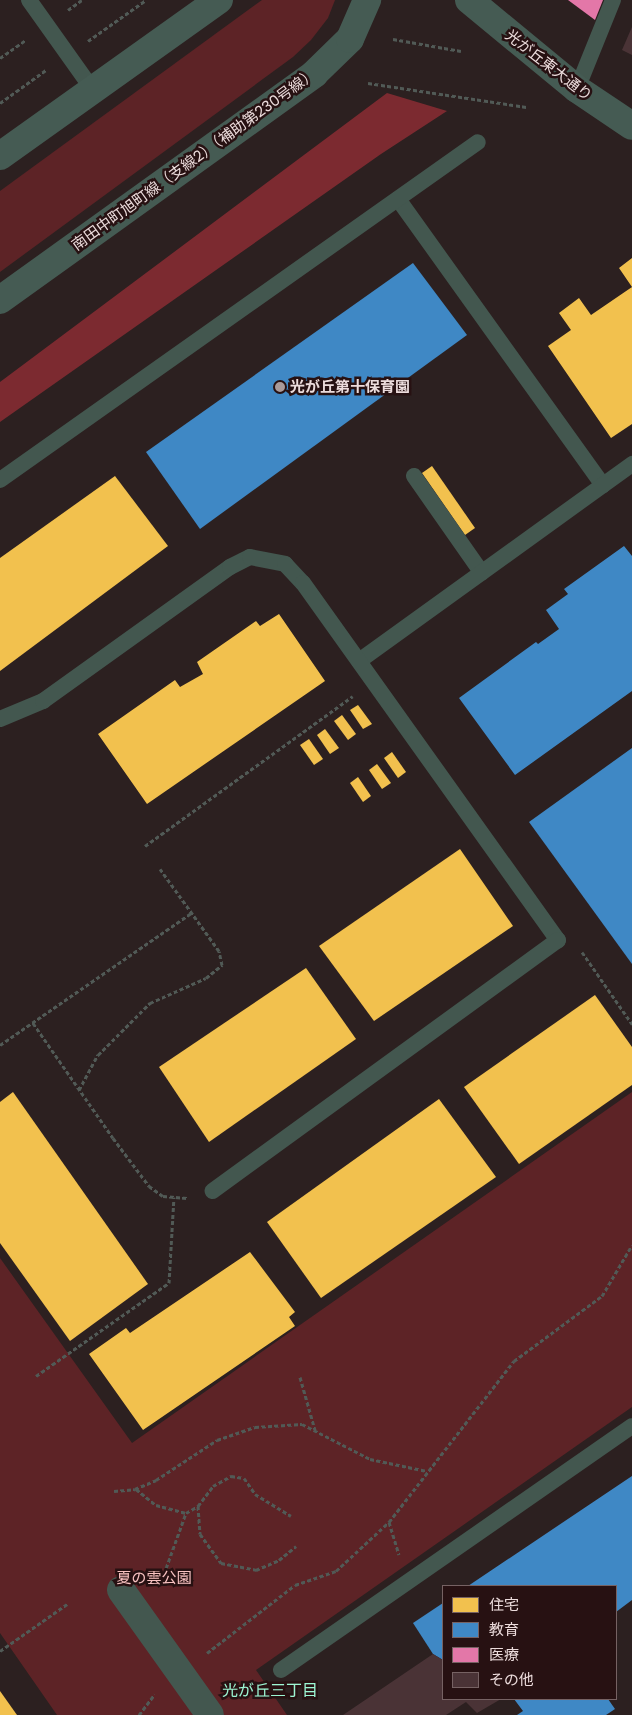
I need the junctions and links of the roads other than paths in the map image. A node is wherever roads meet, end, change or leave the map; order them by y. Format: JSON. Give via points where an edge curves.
{"nodes":[{"id":1,"x":29,"y":0,"type":"edge"},
{"id":2,"x":219,"y":0,"type":"edge"},
{"id":3,"x":367,"y":0,"type":"edge"},
{"id":4,"x":469,"y":0,"type":"edge"},
{"id":5,"x":613,"y":0,"type":"edge"},
{"id":6,"x":93,"y":90,"type":"junction"},
{"id":7,"x":577,"y":90,"type":"junction"},
{"id":8,"x":632,"y":126,"type":"edge"},
{"id":9,"x":478,"y":142,"type":"dead end"},
{"id":10,"x":0,"y":156,"type":"edge"},
{"id":11,"x":398,"y":199,"type":"junction"},
{"id":12,"x":0,"y":300,"type":"edge"},
{"id":13,"x":632,"y":464,"type":"edge"},
{"id":14,"x":414,"y":476,"type":"dead end"},
{"id":15,"x":0,"y":480,"type":"edge"},
{"id":16,"x":603,"y":484,"type":"junction"},
{"id":17,"x":482,"y":573,"type":"junction"},
{"id":18,"x":359,"y":662,"type":"junction"},
{"id":19,"x":0,"y":719,"type":"edge"},
{"id":20,"x":212,"y":1191,"type":"road end"},
{"id":21,"x":632,"y":1426,"type":"edge"},
{"id":22,"x":126,"y":1597,"type":"road end"},
{"id":23,"x":281,"y":1670,"type":"dead end"},
{"id":24,"x":210,"y":1715,"type":"edge"}],
"edges":[{"from":1,"to":6,"type":"lane"},
{"from":2,"to":6,"type":"main road"},
{"from":3,"to":12,"type":"main road","name":"南田中町旭町線（支線2）（補助第230号線）","via":[[350,39],[314,74]]},
{"from":4,"to":7,"type":"main road","name":"光が丘東大通り"},
{"from":5,"to":7,"type":"lane"},
{"from":6,"to":10,"type":"main road"},
{"from":7,"to":8,"type":"main road","name":"光が丘東大通り"},
{"from":9,"to":11,"type":"lane"},
{"from":11,"to":15,"type":"lane"},
{"from":11,"to":16,"type":"lane"},
{"from":13,"to":16,"type":"lane"},
{"from":14,"to":17,"type":"lane"},
{"from":16,"to":17,"type":"lane"},
{"from":17,"to":18,"type":"lane"},
{"from":18,"to":19,"type":"lane","via":[[285,564],[250,557],[204,584],[43,701]]},
{"from":18,"to":20,"type":"lane","via":[[558,940]]},
{"from":21,"to":23,"type":"lane"},
{"from":22,"to":24,"type":"street"}]}
